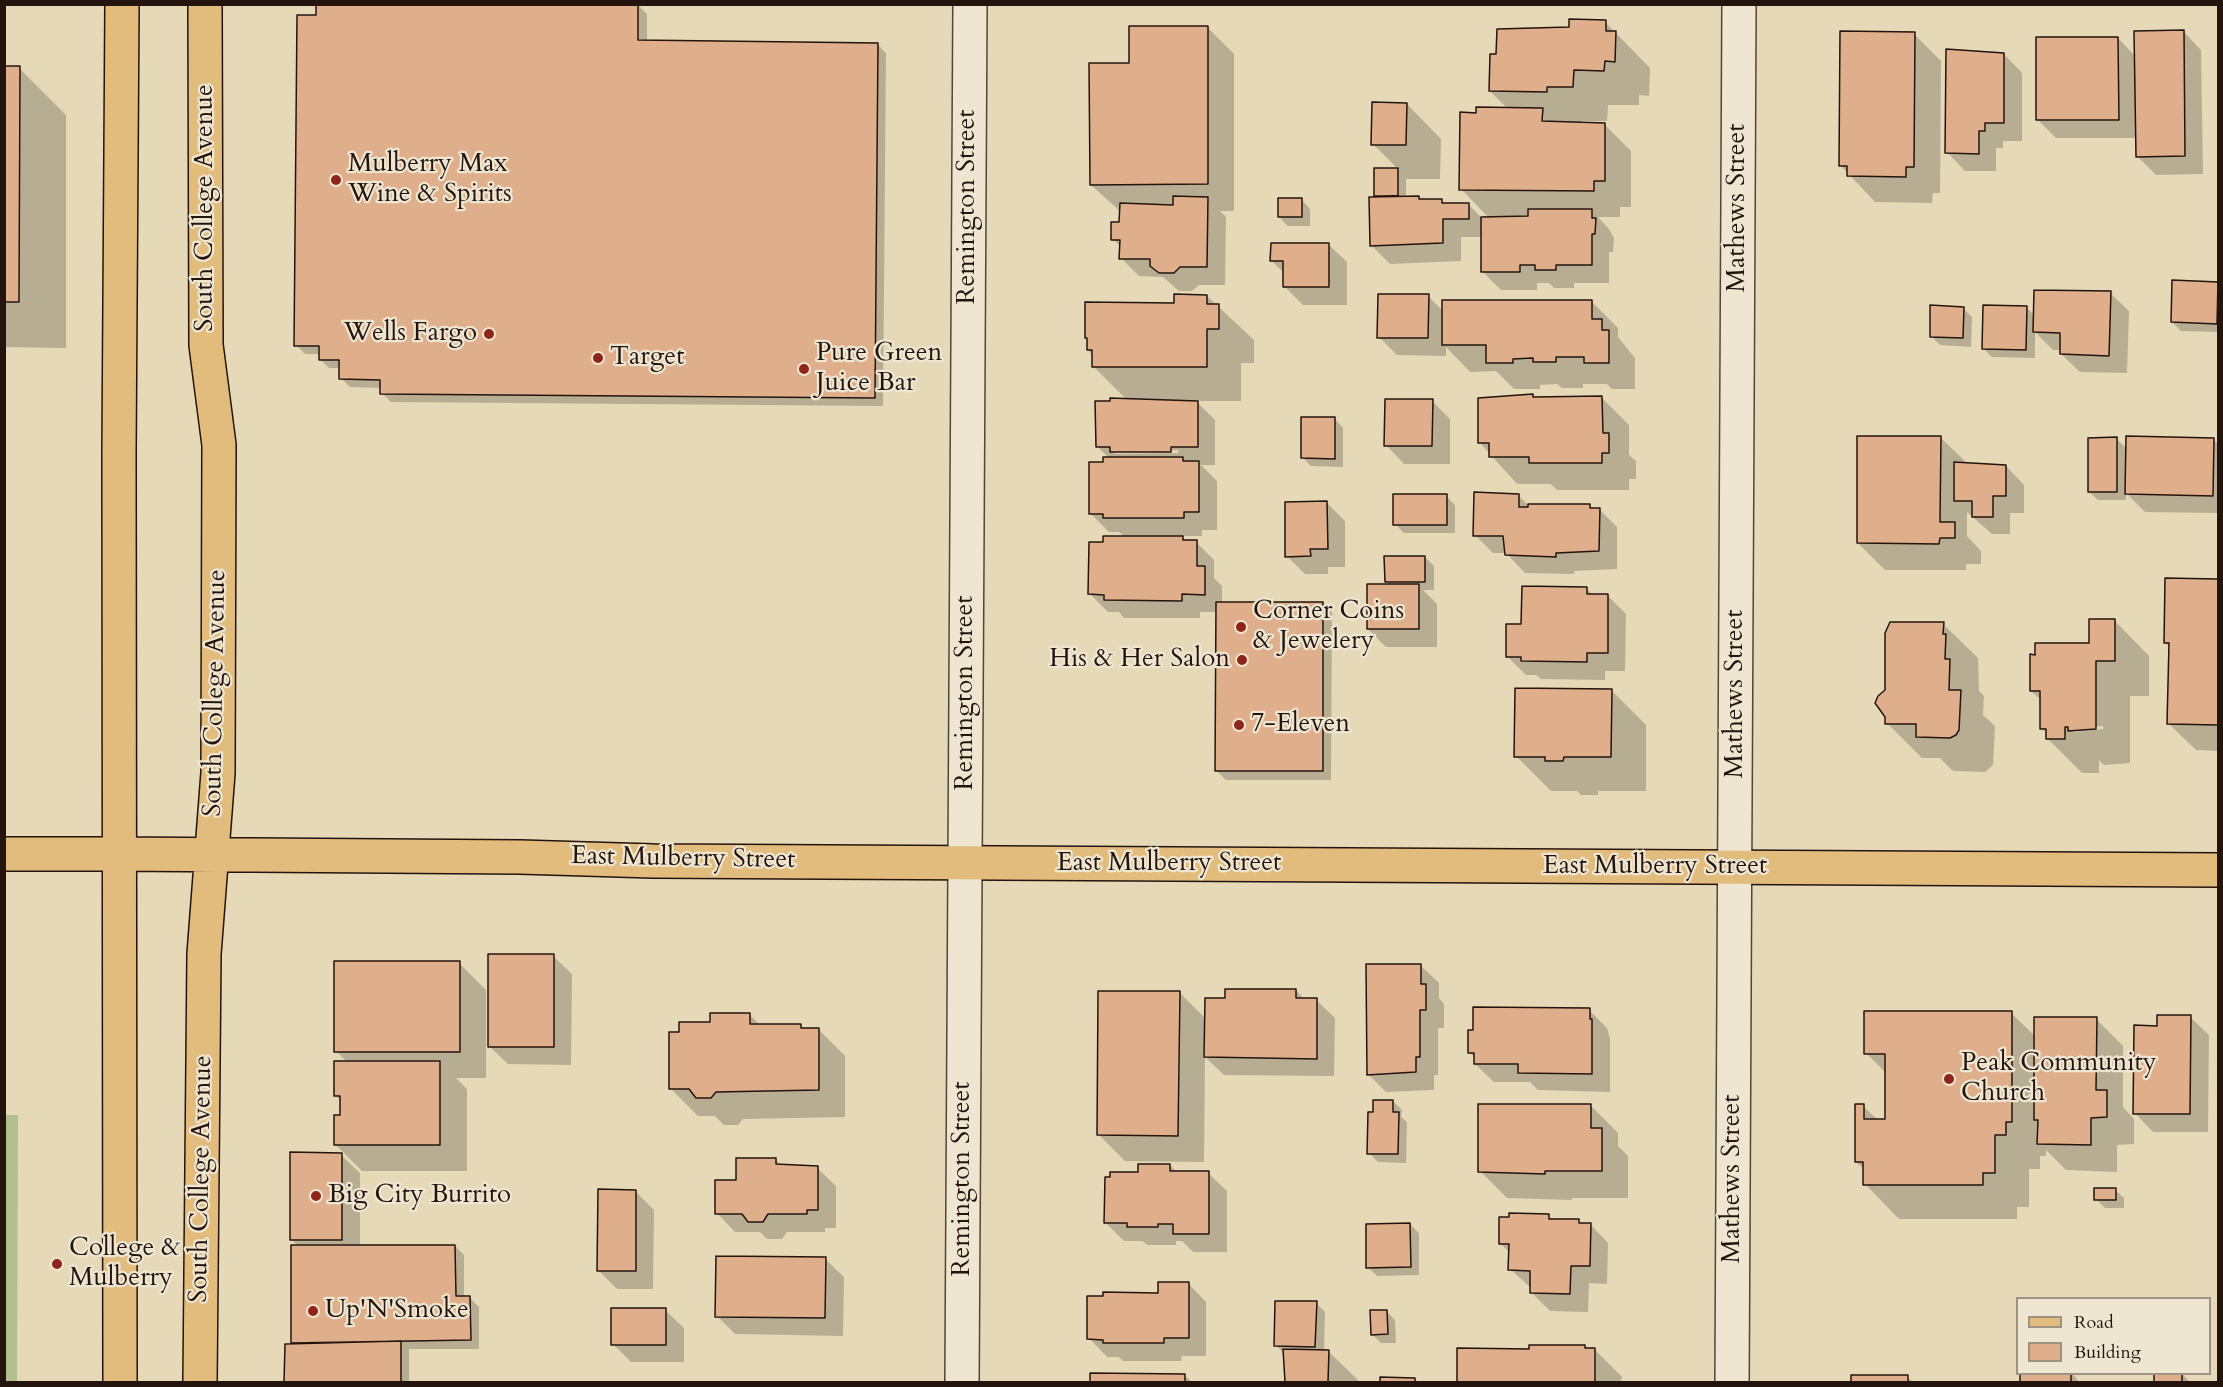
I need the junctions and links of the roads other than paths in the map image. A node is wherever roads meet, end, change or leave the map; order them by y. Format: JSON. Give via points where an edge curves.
{"nodes":[{"id":1,"x":122,"y":4,"type":"edge"},
{"id":2,"x":205,"y":4,"type":"edge"},
{"id":3,"x":970,"y":4,"type":"edge"},
{"id":4,"x":1739,"y":4,"type":"edge"},
{"id":5,"x":4,"y":854,"type":"edge"},
{"id":6,"x":119,"y":854,"type":"junction"},
{"id":7,"x":213,"y":855,"type":"junction"},
{"id":8,"x":965,"y":863,"type":"junction"},
{"id":9,"x":1735,"y":868,"type":"junction"},
{"id":10,"x":2218,"y":870,"type":"edge"},
{"id":11,"x":120,"y":1383,"type":"edge"},
{"id":12,"x":200,"y":1383,"type":"edge"},
{"id":13,"x":962,"y":1383,"type":"edge"},
{"id":14,"x":1732,"y":1383,"type":"edge"}],
"edges":[{"from":1,"to":6,"type":"main road"},
{"from":2,"to":7,"type":"main road","name":"South College Avenue","via":[[206,345],[219,445],[218,773]]},
{"from":3,"to":8,"type":"street","name":"Remington Street"},
{"from":4,"to":9,"type":"street","name":"Mathews Street"},
{"from":5,"to":6,"type":"main road","name":"East Mulberry Street"},
{"from":6,"to":7,"type":"main road","name":"East Mulberry Street"},
{"from":6,"to":11,"type":"main road"},
{"from":7,"to":8,"type":"main road","name":"East Mulberry Street"},
{"from":7,"to":12,"type":"main road","name":"South College Avenue","via":[[204,954]]},
{"from":8,"to":9,"type":"main road","name":"East Mulberry Street"},
{"from":8,"to":13,"type":"street","name":"Remington Street"},
{"from":9,"to":10,"type":"main road","name":"East Mulberry Street"},
{"from":9,"to":14,"type":"street","name":"Mathews Street"}]}
